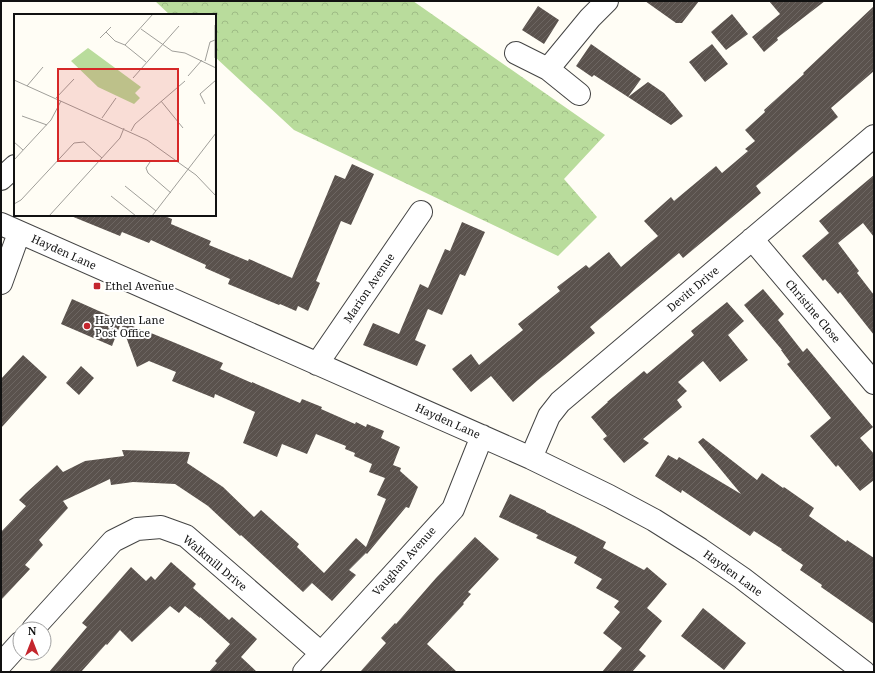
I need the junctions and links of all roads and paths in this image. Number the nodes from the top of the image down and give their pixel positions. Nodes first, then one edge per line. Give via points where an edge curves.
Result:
1 (607, 1) edge
2 (516, 53) dead end
3 (548, 69) junction
4 (579, 94) dead end
5 (874, 136) edge
6 (14, 167) edge
7 (1, 179) edge
8 (421, 212) dead end
9 (10, 228) edge
10 (752, 239) junction
11 (1, 283) edge
12 (318, 364) junction
13 (874, 383) edge
14 (482, 436) junction
15 (531, 458) junction
16 (40, 621) edge
17 (12, 652) edge
18 (321, 653) junction
19 (1, 664) edge
20 (304, 672) edge
21 (864, 672) edge

1 - 3 street
2 - 3 street
3 - 4 street
5 - 10 street, Devitt Drive
6 - 7 street
8 - 12 street, Marion Avenue
9 - 11 street
9 - 12 street, Hayden Lane
10 - 13 street, Christine Close
10 - 15 street, Devitt Drive via 560,402 549,416
12 - 14 street, Hayden Lane
14 - 15 street, Hayden Lane
14 - 18 street, Vaughan Avenue via 453,509
15 - 21 street, Hayden Lane via 654,520 700,549
16 - 18 street, Walkmill Drive via 113,541 137,529 161,528 186,536
17 - 19 street
18 - 20 street, Vaughan Avenue

